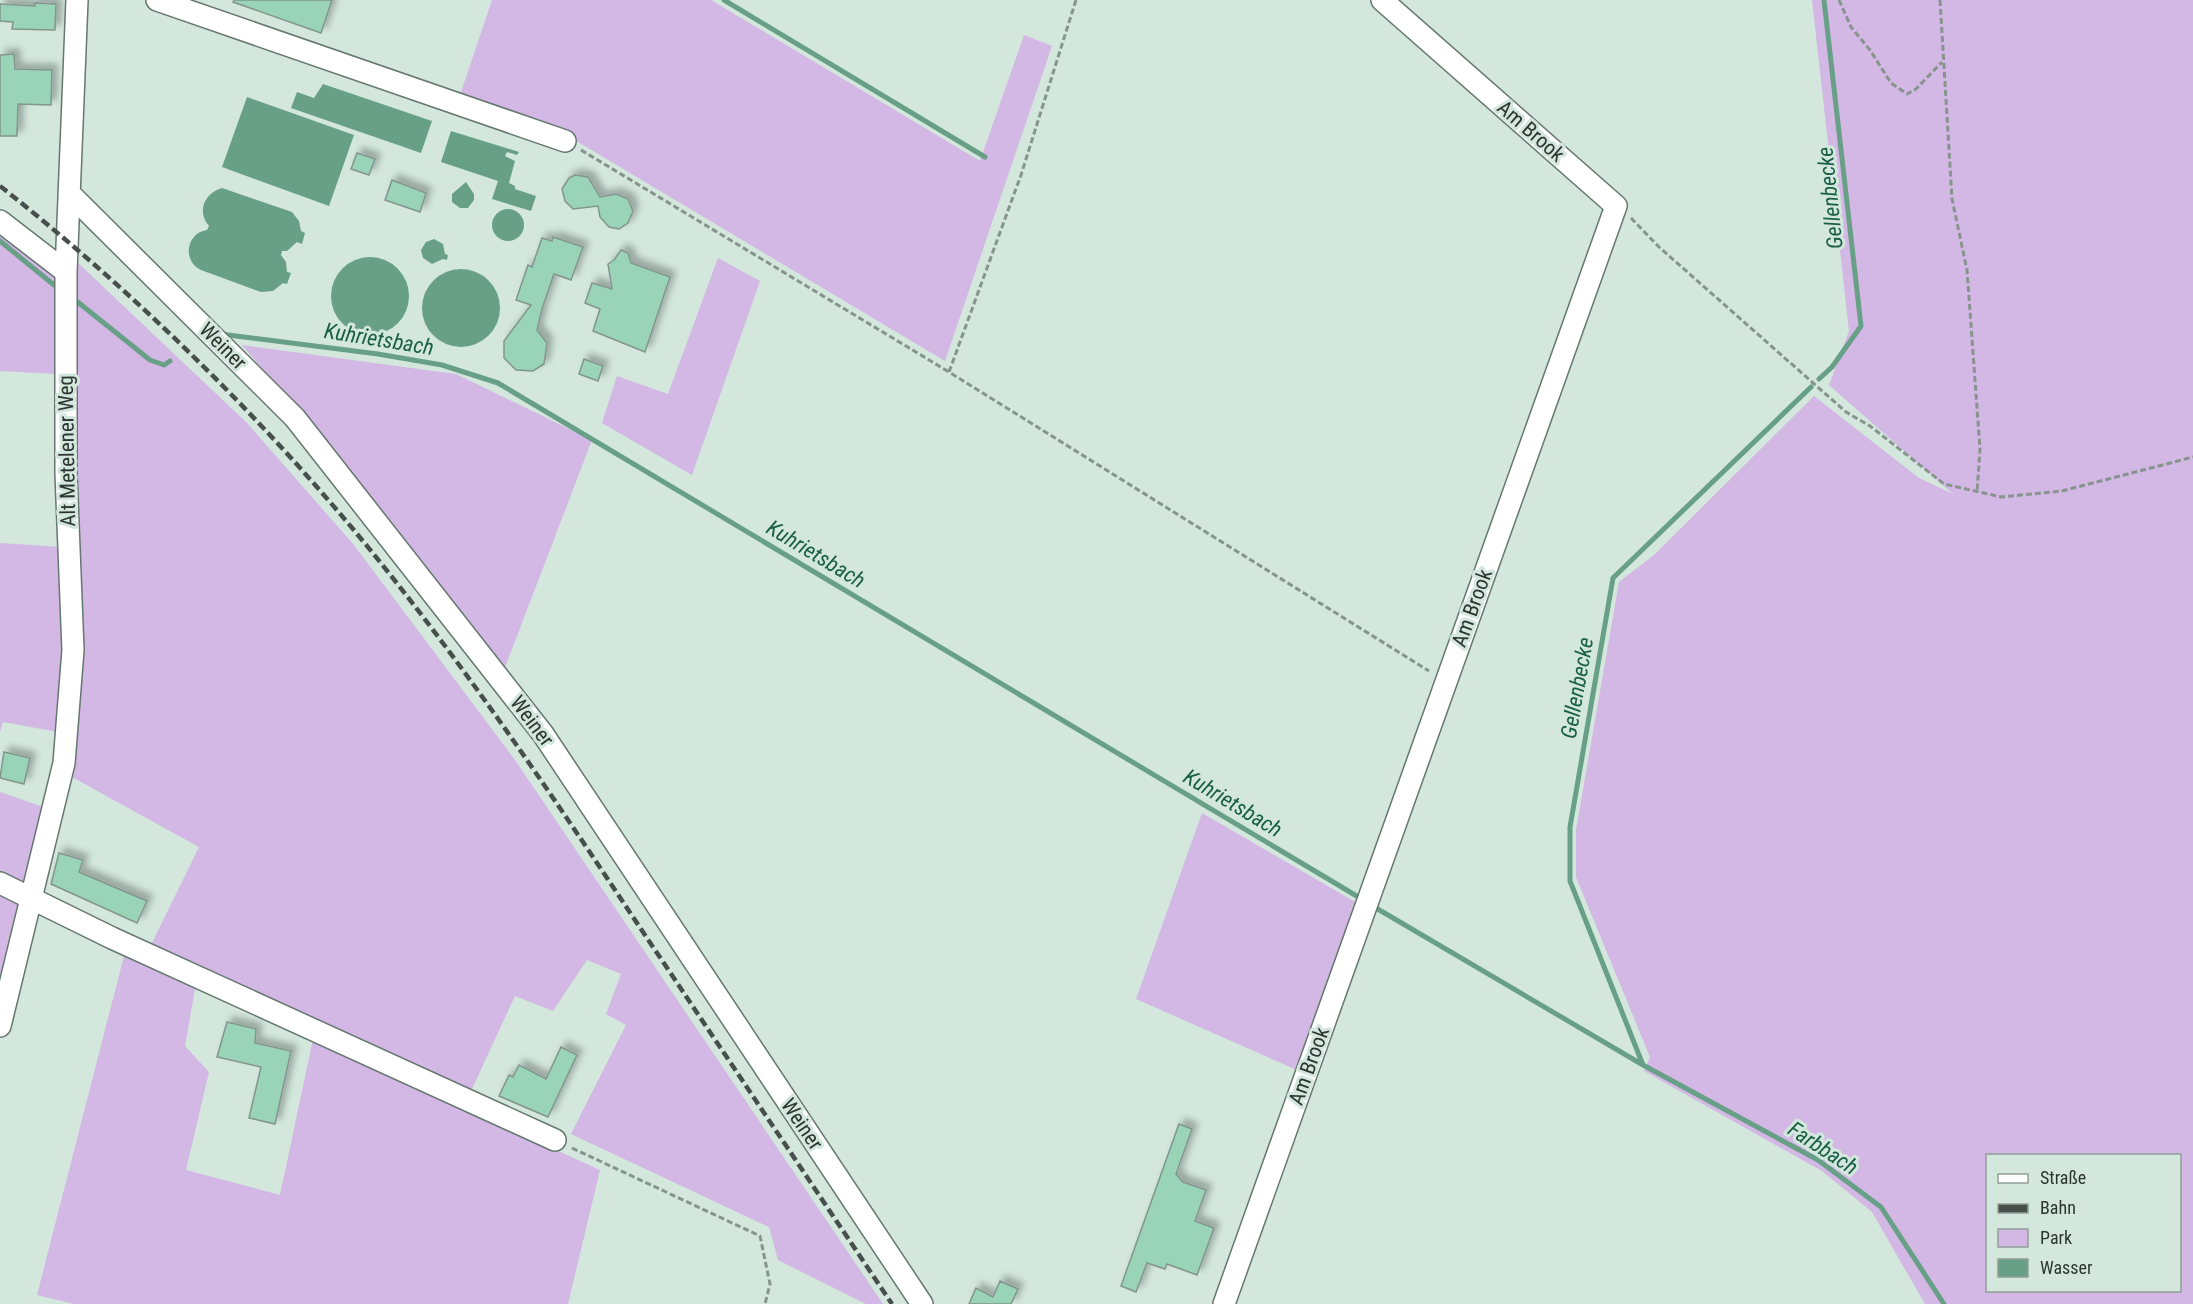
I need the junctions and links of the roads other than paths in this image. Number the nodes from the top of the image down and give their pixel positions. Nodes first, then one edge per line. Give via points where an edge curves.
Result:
1 (77, 0) edge
2 (157, 0) edge
3 (1382, 0) edge
4 (565, 141) road end
5 (70, 194) junction
6 (0, 221) edge
7 (66, 272) junction
8 (0, 883) edge
9 (32, 899) junction
10 (0, 1026) edge
11 (555, 1140) road end
12 (922, 1304) edge
13 (1224, 1304) edge

1 - 5 street, Alt Metelener Weg
2 - 4 street
3 - 13 street, Am Brook via 1616,206
5 - 7 street, Alt Metelener Weg
5 - 12 street, Weiner via 296,418 543,734
6 - 7 street
7 - 9 street, Alt Metelener Weg via 66,473 74,650 64,763
8 - 9 street
9 - 10 street, Alt Metelener Weg
9 - 11 street

